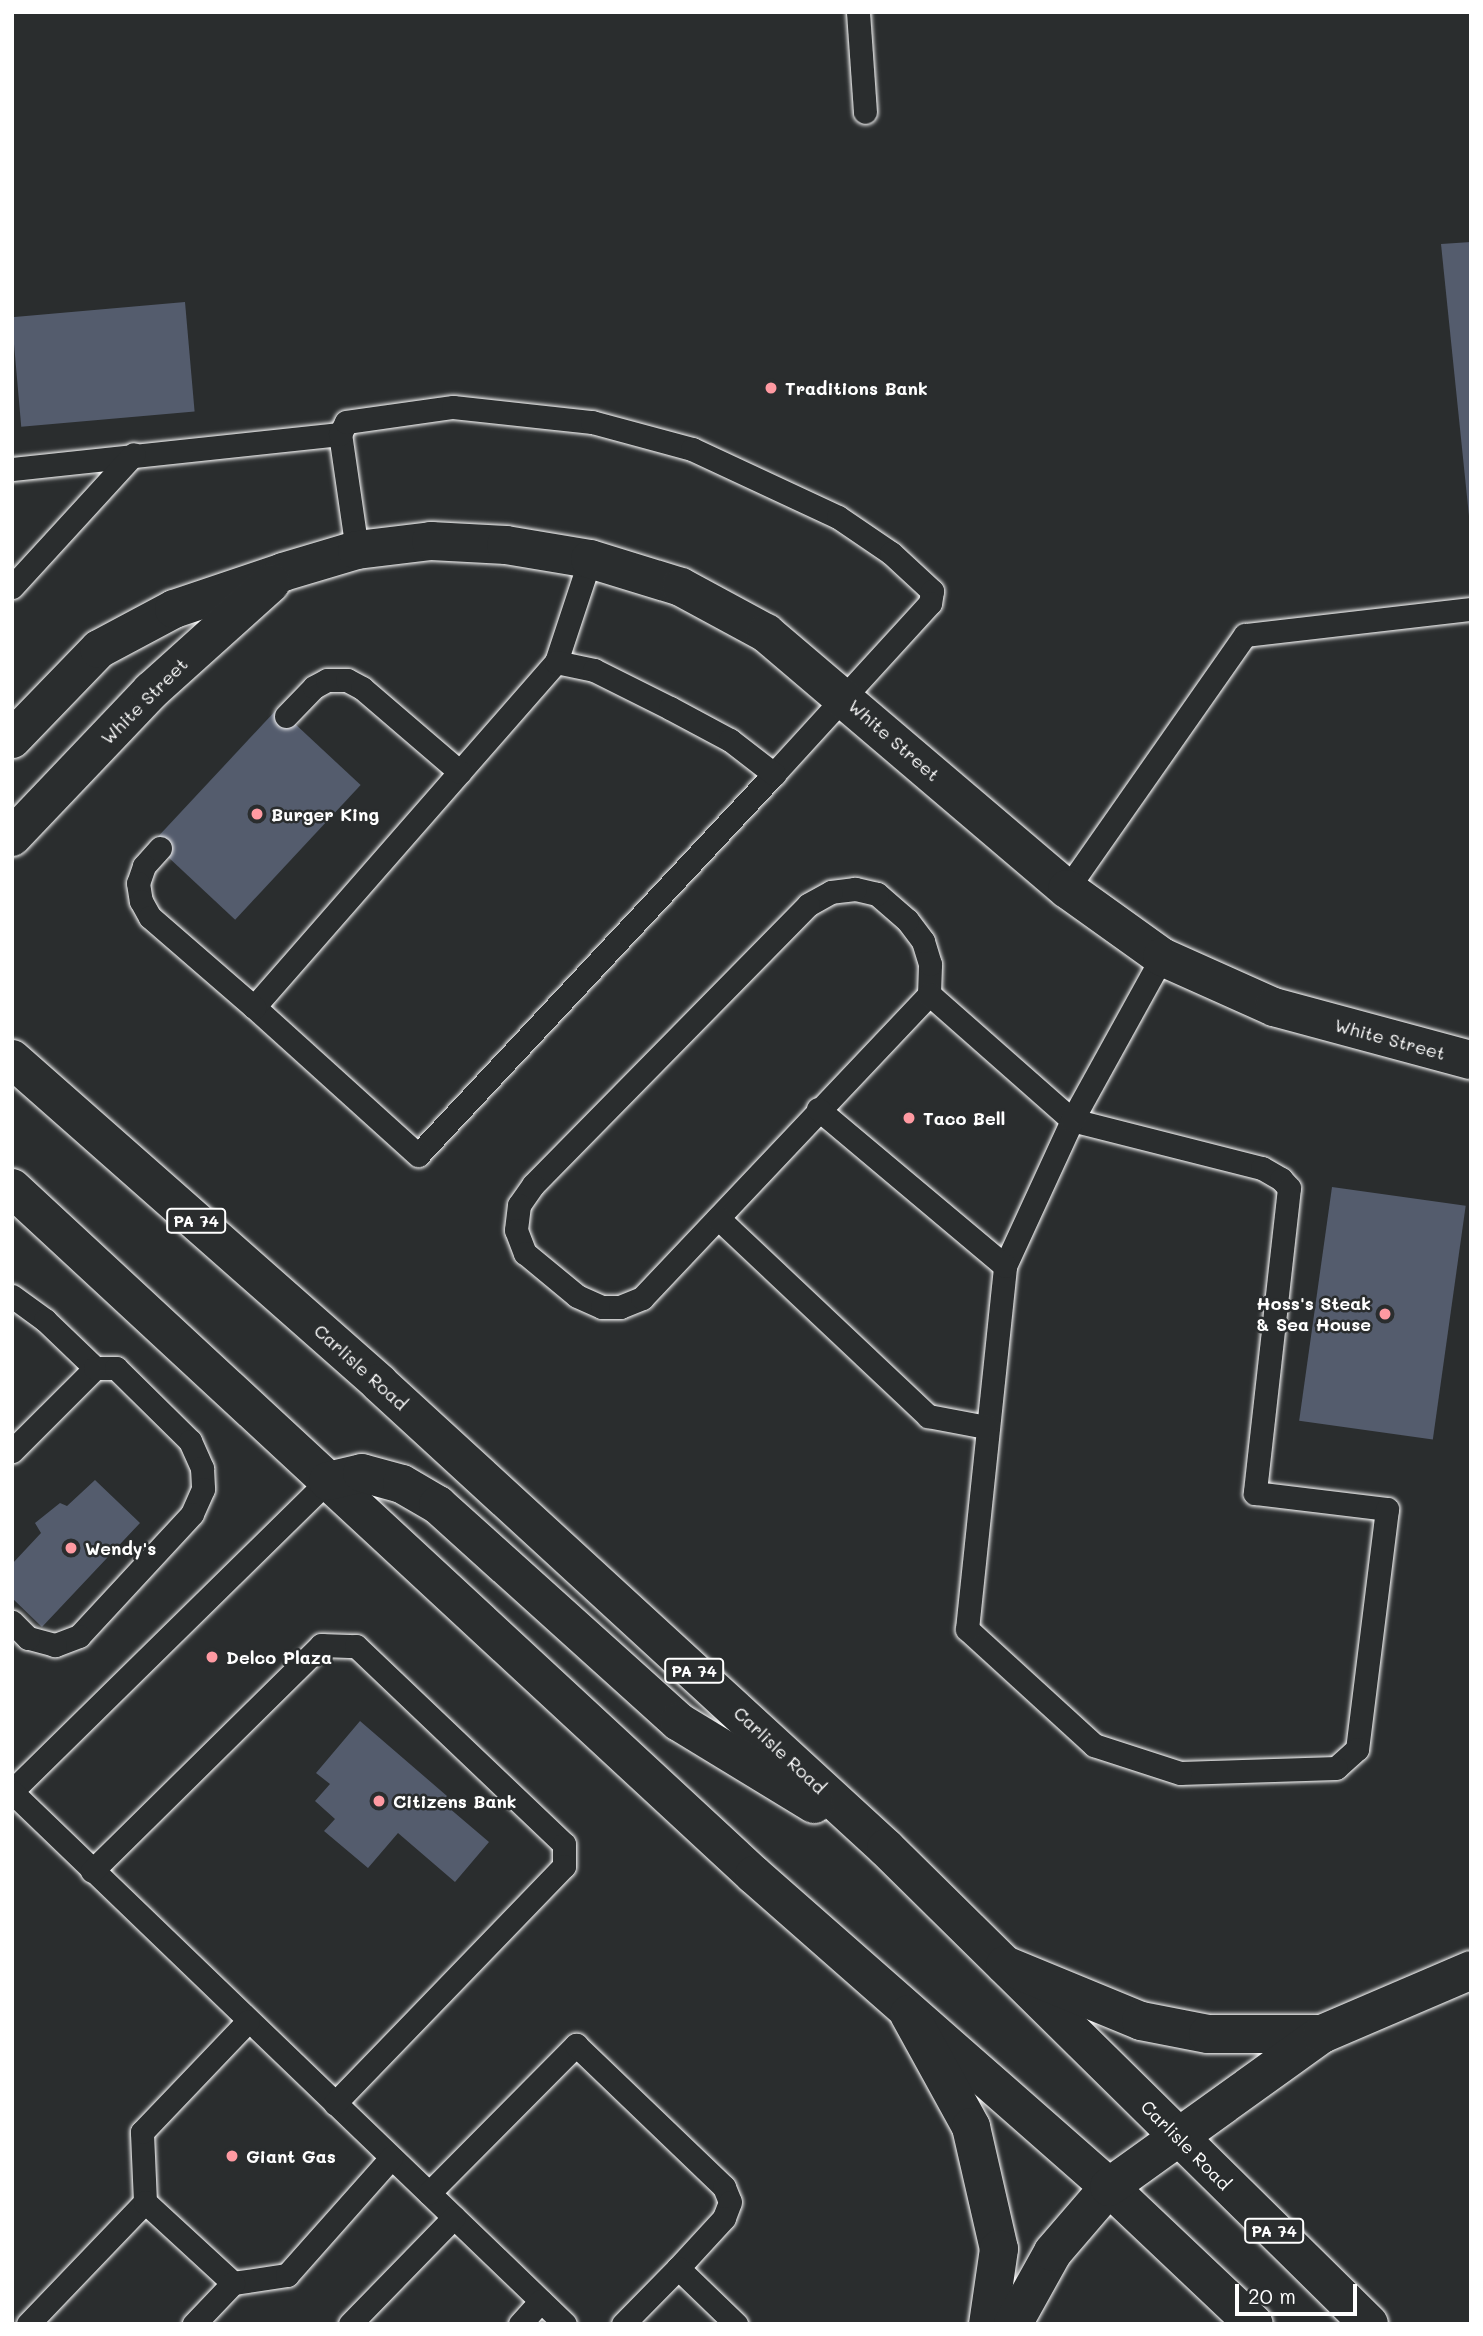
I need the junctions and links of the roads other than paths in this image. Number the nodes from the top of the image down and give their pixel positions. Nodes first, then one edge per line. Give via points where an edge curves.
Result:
1 (858, 12) edge
2 (865, 112) dead end
3 (340, 434) junction
4 (134, 454) junction
5 (12, 469) edge
6 (357, 550) junction
7 (590, 559) junction
8 (283, 572) junction
9 (12, 587) edge
10 (1471, 609) edge
11 (556, 662) junction
12 (844, 697) junction
13 (286, 716) dead end
14 (12, 739) edge
15 (460, 772) junction
16 (774, 774) junction
17 (12, 837) edge
18 (160, 848) dead end
19 (1067, 888) junction
20 (1162, 957) junction
21 (929, 993) junction
22 (254, 1007) junction
23 (12, 1059) edge
24 (1471, 1060) edge
25 (818, 1109) junction
26 (1072, 1120) junction
27 (12, 1188) edge
28 (718, 1217) junction
29 (1005, 1266) junction
30 (12, 1296) edge
31 (95, 1368) junction
32 (986, 1427) junction
33 (12, 1451) edge
34 (328, 1481) junction
35 (12, 1622) edge
36 (12, 1791) edge
37 (886, 1847) junction
38 (92, 1871) junction
39 (1005, 1965) junction
40 (1471, 1970) edge
41 (909, 2014) junction
42 (248, 2021) junction
43 (1322, 2034) junction
44 (335, 2103) junction
45 (1179, 2139) junction
46 (391, 2158) junction
47 (1109, 2187) junction
48 (429, 2193) junction
49 (145, 2202) junction
50 (454, 2217) junction
51 (678, 2268) junction
52 (233, 2283) junction
53 (541, 2301) junction
54 (28, 2324) edge
55 (194, 2324) edge
56 (350, 2324) edge
57 (520, 2324) edge
58 (565, 2324) edge
59 (624, 2324) edge
60 (736, 2324) edge
61 (988, 2324) edge
62 (1013, 2324) edge
63 (1254, 2324) edge
64 (1369, 2324) edge

1 - 2 lane
3 - 4 lane
3 - 6 lane
3 - 12 lane via 346,422 453,407 592,422 692,449 805,500 891,553 932,591 930,603
4 - 5 lane
4 - 9 lane
6 - 7 main road, White Street via 431,541 506,545
6 - 8 main road, White Street
7 - 11 lane
7 - 12 main road, White Street via 681,587 742,620
8 - 14 main road, White Street via 174,609 99,649
8 - 17 main road, White Street via 151,691
10 - 19 lane via 1245,635
11 - 15 lane
11 - 16 lane via 594,670 670,708 730,740
12 - 16 lane
12 - 19 main road, White Street
13 - 15 lane via 314,687 327,680 347,680
15 - 22 lane
16 - 22 lane via 418,1155
18 - 22 lane via 144,866 138,883 146,909
19 - 20 main road, White Street
20 - 24 main road, White Street via 1274,1007
20 - 26 lane
21 - 25 lane
21 - 26 lane
21 - 28 lane via 930,964 923,940 877,894 855,889 831,892 808,905 533,1185 519,1205 516,1230 525,1253 577,1296 601,1307 620,1307 642,1298
23 - 37 main road, Carlisle Road / PA 74 via 379,1382
25 - 28 lane
25 - 29 lane
26 - 29 lane
26 - 32 lane via 1262,1168 1289,1188 1255,1493 1387,1509 1357,1749 1336,1768 1180,1773 1094,1745 967,1629
27 - 34 main road
28 - 32 lane via 928,1416
29 - 32 lane
30 - 31 lane
31 - 33 lane
31 - 35 lane via 116,1368 190,1441 202,1468 203,1489 192,1514 79,1636 55,1645 28,1638
34 - 36 lane
34 - 37 main road via 362,1474 401,1484 438,1505 678,1722
34 - 41 main road
36 - 38 lane
37 - 39 main road, Carlisle Road / PA 74
38 - 42 lane
38 - 44 lane via 321,1645 356,1646 564,1844 564,1866
39 - 43 main road via 1142,2021 1208,2034
39 - 45 main road, Carlisle Road / PA 74
40 - 43 main road
41 - 47 main road
41 - 61 main road via 971,2127 999,2249
42 - 44 lane
42 - 49 lane via 142,2132
43 - 45 main road
44 - 46 lane
45 - 47 main road
45 - 64 main road, Carlisle Road / PA 74
46 - 48 lane
46 - 52 lane via 287,2275
47 - 62 main road via 1053,2252
47 - 63 main road
48 - 50 lane
48 - 51 lane via 576,2045 724,2187 730,2202 724,2218
49 - 52 lane
49 - 54 lane
50 - 53 lane
50 - 56 lane
51 - 59 lane
51 - 60 lane
52 - 55 lane
53 - 57 lane
53 - 58 lane

